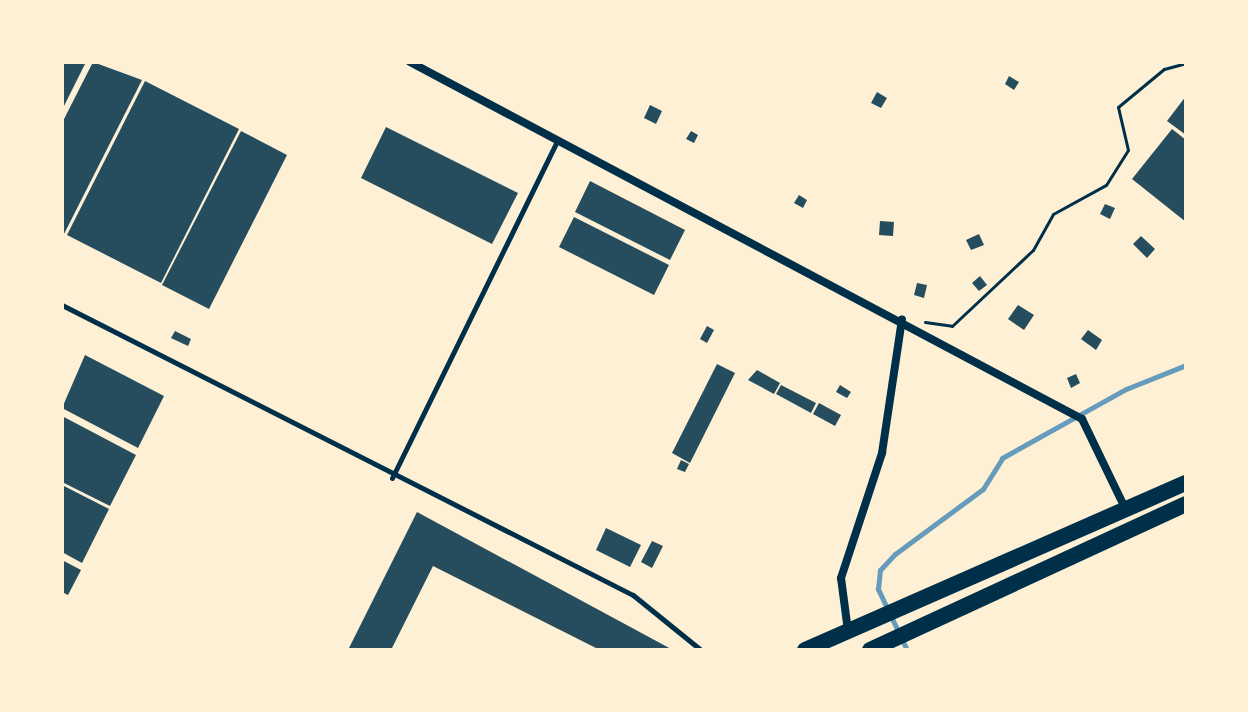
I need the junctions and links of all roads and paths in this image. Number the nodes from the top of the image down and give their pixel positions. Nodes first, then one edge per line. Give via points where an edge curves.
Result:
1 (410, 62) edge
2 (1186, 63) edge
3 (558, 138) junction
4 (62, 305) edge
5 (902, 319) junction
6 (392, 478) junction
7 (1186, 483) edge
8 (1186, 504) edge
9 (1125, 508) junction
10 (848, 632) junction
11 (872, 649) edge
12 (701, 650) edge
13 (805, 650) edge

1 - 3 street
2 - 5 path via 1164,69 1118,107 1128,150 1106,185 1053,214 1033,250 952,326
3 - 5 street
3 - 6 lane
4 - 6 lane
5 - 9 street via 1082,419
5 - 10 street via 882,453 841,578
6 - 12 lane via 633,595
7 - 9 highway
8 - 11 highway
9 - 10 highway
10 - 13 highway

